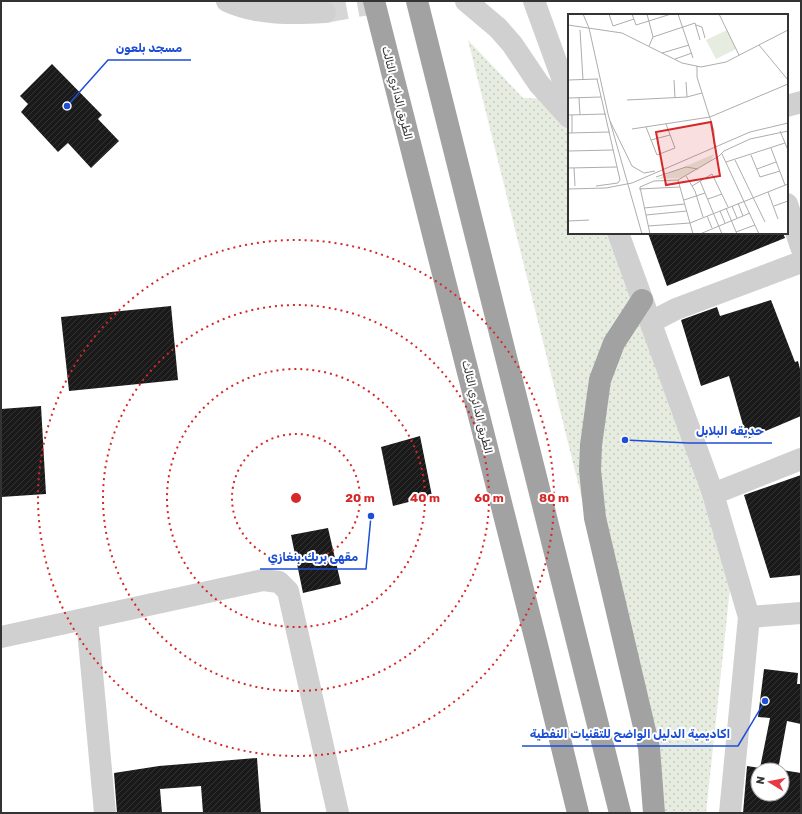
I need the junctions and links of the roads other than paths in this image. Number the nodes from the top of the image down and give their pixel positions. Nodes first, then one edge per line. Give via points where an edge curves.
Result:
1 (227, 1) edge
2 (374, 1) edge
3 (417, 1) edge
4 (466, 1) edge
5 (534, 1) edge
6 (326, 12) tunnel mouth
7 (568, 94) edge
8 (801, 102) edge
9 (788, 106) edge
10 (568, 116) edge
11 (788, 207) edge
12 (618, 234) edge
13 (801, 247) edge
14 (801, 262) edge
15 (642, 300) junction
16 (651, 322) junction
17 (801, 459) edge
18 (713, 494) junction
19 (801, 613) edge
20 (749, 617) junction
21 (87, 619) junction
22 (1, 637) edge
23 (105, 813) edge
24 (338, 813) edge
25 (578, 813) edge
26 (620, 813) edge
27 (654, 813) edge
28 (730, 813) edge

1 - 6 street via 256,10
2 - 25 highway, الطريق الدائري الثالث
3 - 26 highway
4 - 10 street via 498,28 539,84
5 - 7 street
8 - 9 street
11 - 13 street
12 - 15 street
14 - 16 street via 676,309
15 - 16 street
15 - 27 highway via 614,343 600,380 590,470 595,518 649,748
16 - 18 street
17 - 18 street
18 - 20 street
19 - 20 street
20 - 28 street
21 - 22 street
21 - 23 street
21 - 24 street via 263,580 279,582 288,591

